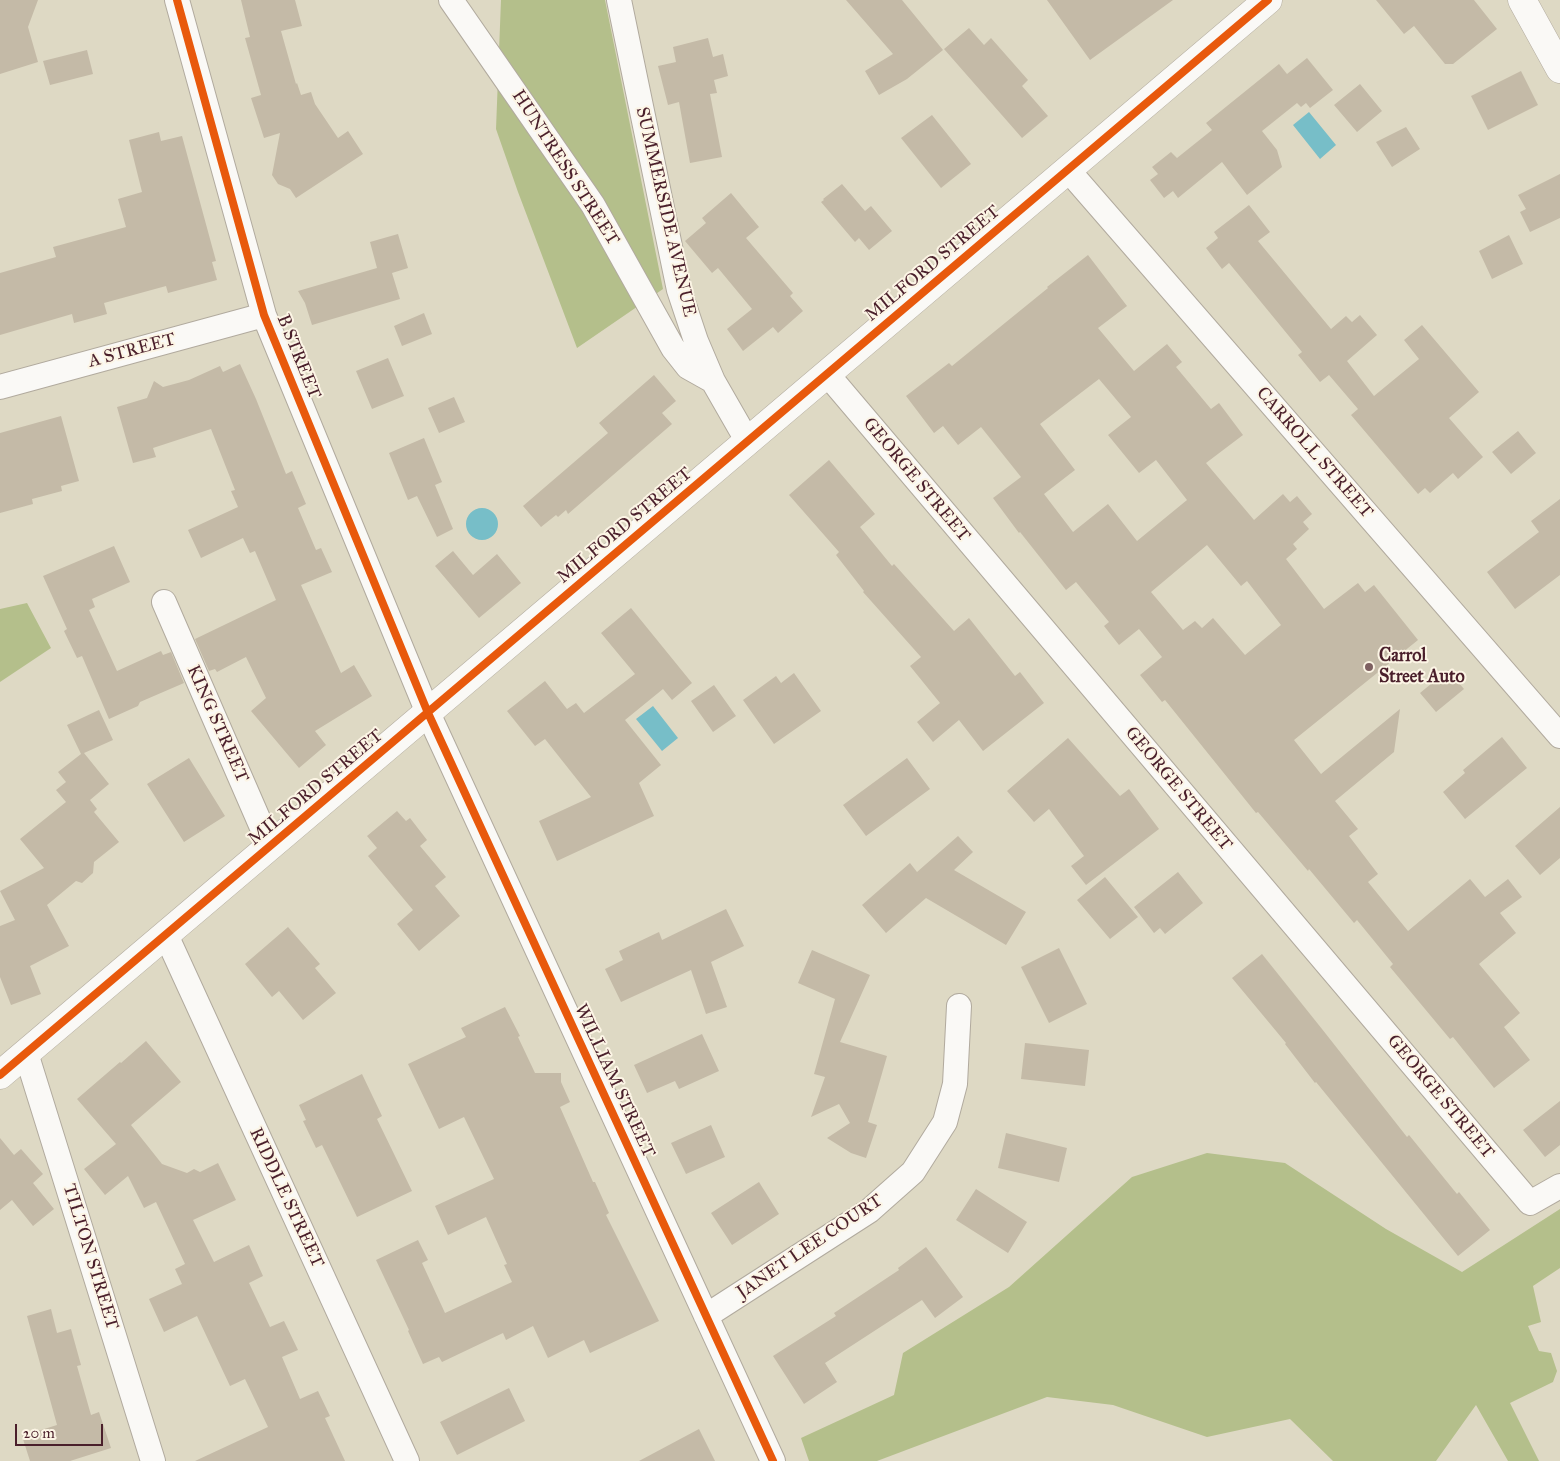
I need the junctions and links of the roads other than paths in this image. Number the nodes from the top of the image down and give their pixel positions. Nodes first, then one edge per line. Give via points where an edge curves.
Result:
1 (177, 0) edge
2 (451, 0) edge
3 (619, 0) edge
4 (1268, 0) edge
5 (1522, 0) edge
6 (1560, 69) edge
7 (1068, 170) junction
8 (264, 315) junction
9 (827, 374) junction
10 (713, 381) junction
11 (0, 387) edge
12 (748, 442) junction
13 (164, 602) dead end
14 (428, 713) junction
15 (1560, 736) edge
16 (270, 846) junction
17 (166, 935) junction
18 (959, 1006) dead end
19 (26, 1053) junction
20 (0, 1075) edge
21 (1560, 1186) edge
22 (706, 1316) junction
23 (153, 1461) edge
24 (407, 1461) edge
25 (773, 1461) edge

1 - 8 street, B STREET
2 - 10 street, HUNTRESS STREET via 593,205 673,348 688,367
3 - 10 street, SUMMERSIDE AVENUE via 679,290
4 - 7 street, MILFORD STREET
5 - 6 street
7 - 9 street, MILFORD STREET
7 - 15 street, CARROLL STREET
8 - 11 street, A STREET
8 - 14 street, B STREET
9 - 12 street, MILFORD STREET
9 - 21 street, GEORGE STREET via 1530,1203
10 - 12 street, SUMMERSIDE AVENUE
12 - 14 street, MILFORD STREET
13 - 16 street, KING STREET
14 - 16 street, MILFORD STREET
14 - 22 street, WILLIAM STREET
16 - 17 street, MILFORD STREET
17 - 19 street, MILFORD STREET
17 - 24 street, RIDDLE STREET
18 - 22 street, JANET LEE COURT via 955,1084 945,1122 912,1172 869,1211
19 - 20 street, MILFORD STREET
19 - 23 street, TILTON STREET
22 - 25 street, WILLIAM STREET

